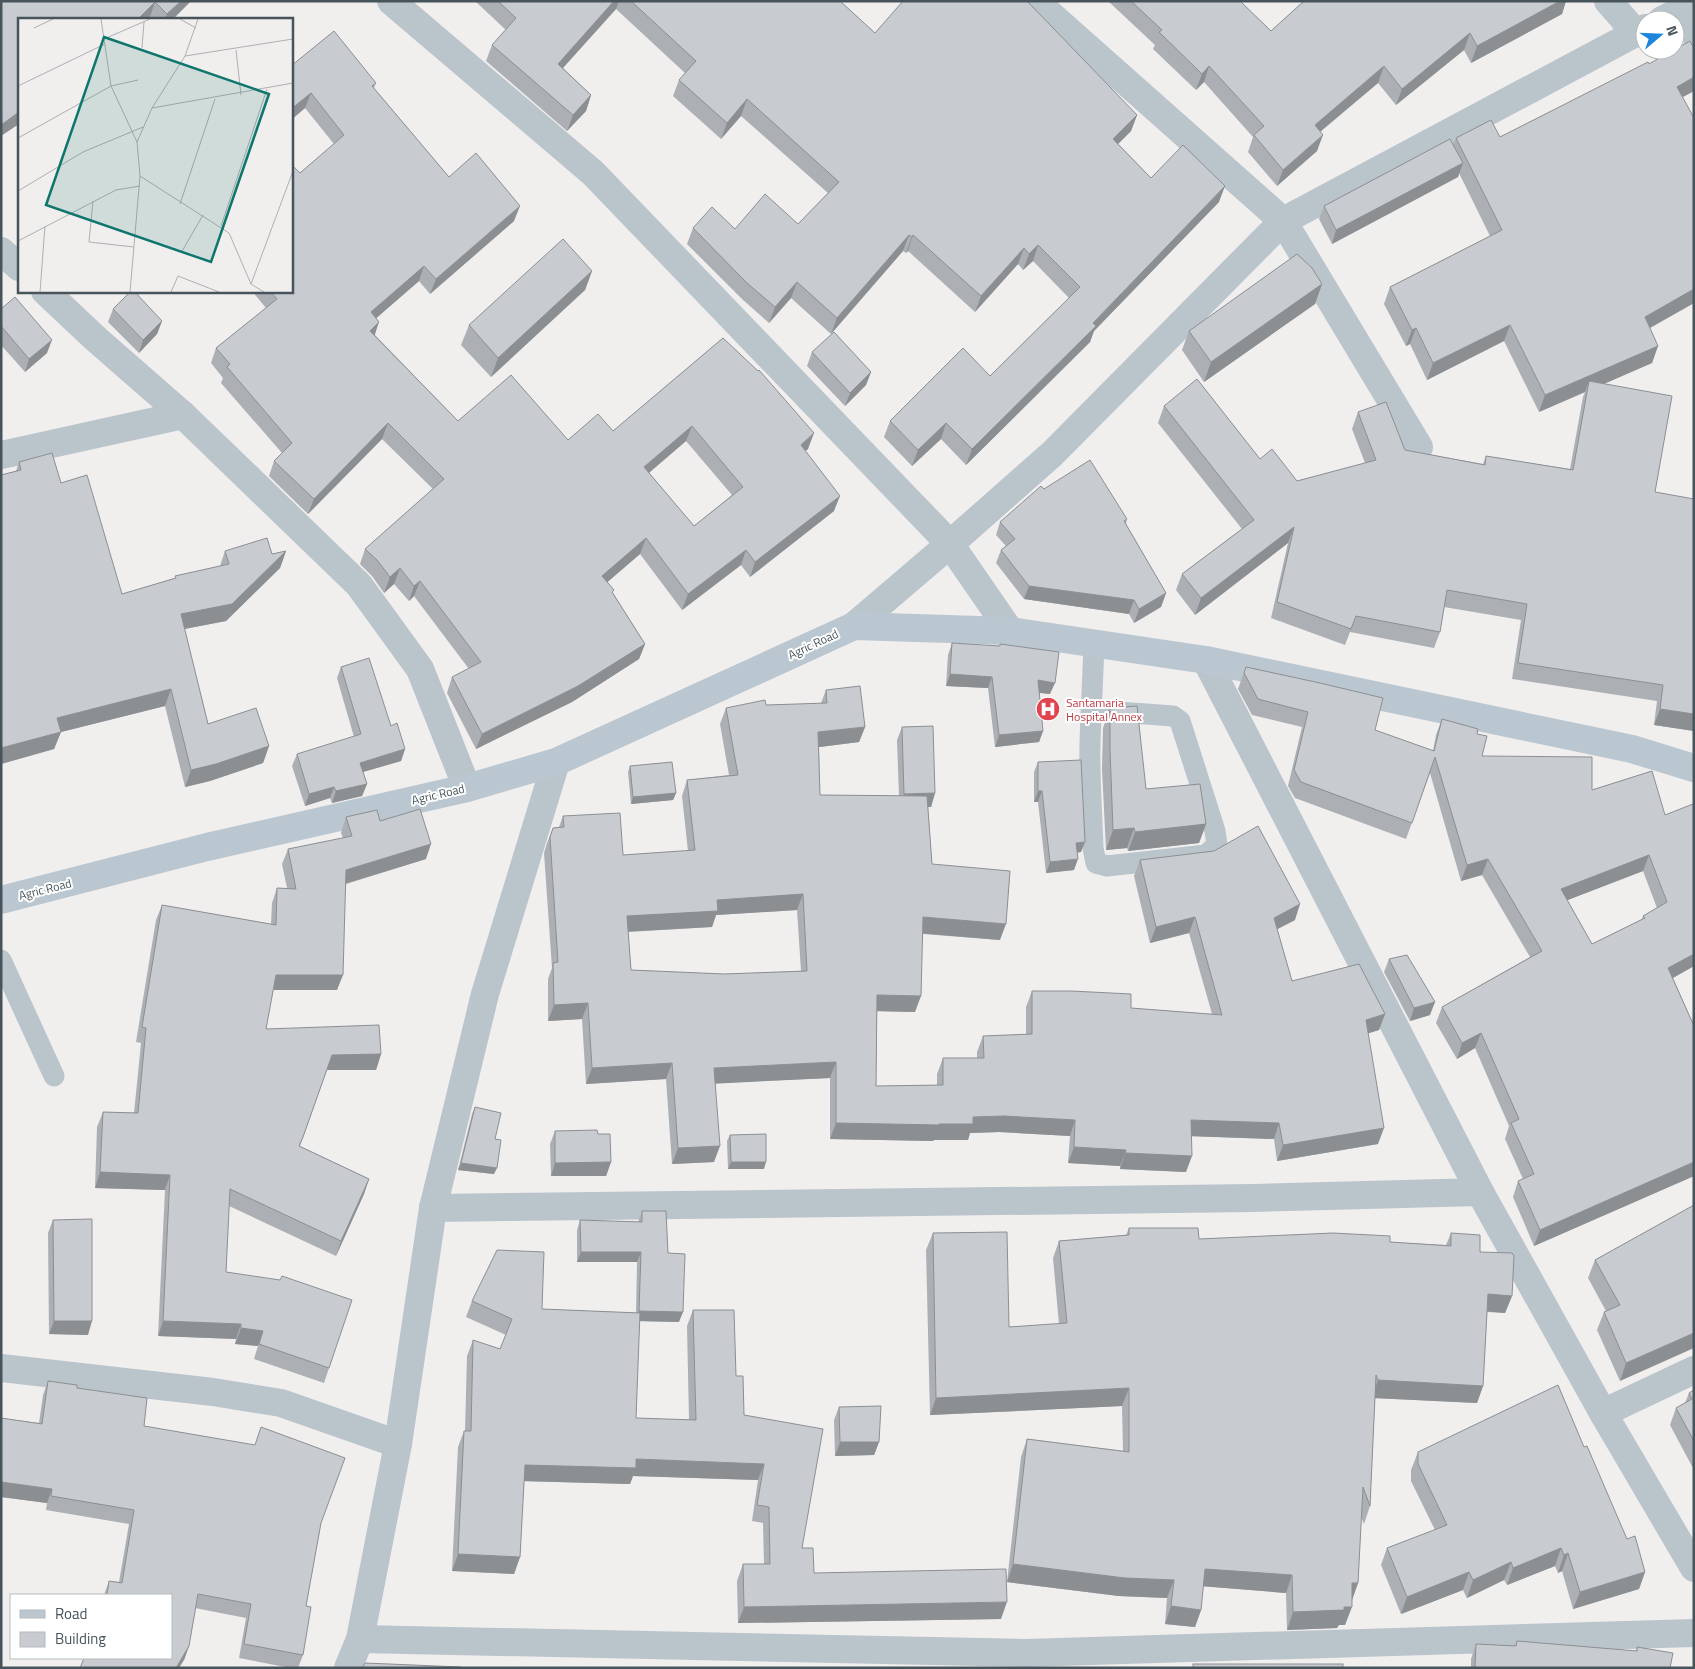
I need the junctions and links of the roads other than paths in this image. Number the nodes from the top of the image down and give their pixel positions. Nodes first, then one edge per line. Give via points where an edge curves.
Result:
1 (391, 1) edge
2 (1035, 1) edge
3 (1608, 1) edge
4 (1635, 25) edge
5 (1635, 33) edge
6 (1283, 221) junction
7 (1, 251) edge
8 (18, 266) edge
9 (45, 292) edge
10 (183, 415) junction
11 (1419, 447) dead end
12 (1, 455) edge
13 (950, 544) junction
14 (854, 626) junction
15 (1010, 631) junction
16 (1094, 642) junction
17 (1206, 660) junction
18 (1091, 710) junction
19 (556, 762) junction
20 (1694, 768) edge
21 (467, 788) junction
22 (1, 900) edge
23 (1, 960) edge
24 (54, 1076) dead end
25 (1480, 1192) junction
26 (433, 1208) junction
27 (1, 1368) edge
28 (1694, 1370) edge
29 (1603, 1413) junction
30 (398, 1444) junction
31 (1694, 1568) edge
32 (1694, 1633) edge
33 (360, 1639) junction
34 (348, 1668) edge

1 - 13 street via 593,173
2 - 6 street
3 - 4 street
5 - 6 street
6 - 11 street
6 - 13 street via 1052,454
7 - 8 street
9 - 10 street
10 - 12 street
10 - 21 street via 360,586 420,669
13 - 14 street
13 - 15 street
14 - 15 street
14 - 19 street, Agric Road
15 - 16 street
16 - 17 street
16 - 18 lane
17 - 20 street via 1632,749
17 - 25 street
18 - 18 lane via 1173,716 1180,721 1215,831 1217,845 1206,855 1107,866 1096,863 1093,848
19 - 21 street, Agric Road
19 - 26 street via 486,994
21 - 22 street, Agric Road via 207,847
23 - 24 lane
25 - 26 street via 1254,1198
25 - 29 street
26 - 30 street
27 - 30 street via 282,1403
28 - 29 street
29 - 31 street
30 - 33 street
32 - 33 street via 1025,1653
33 - 34 street

